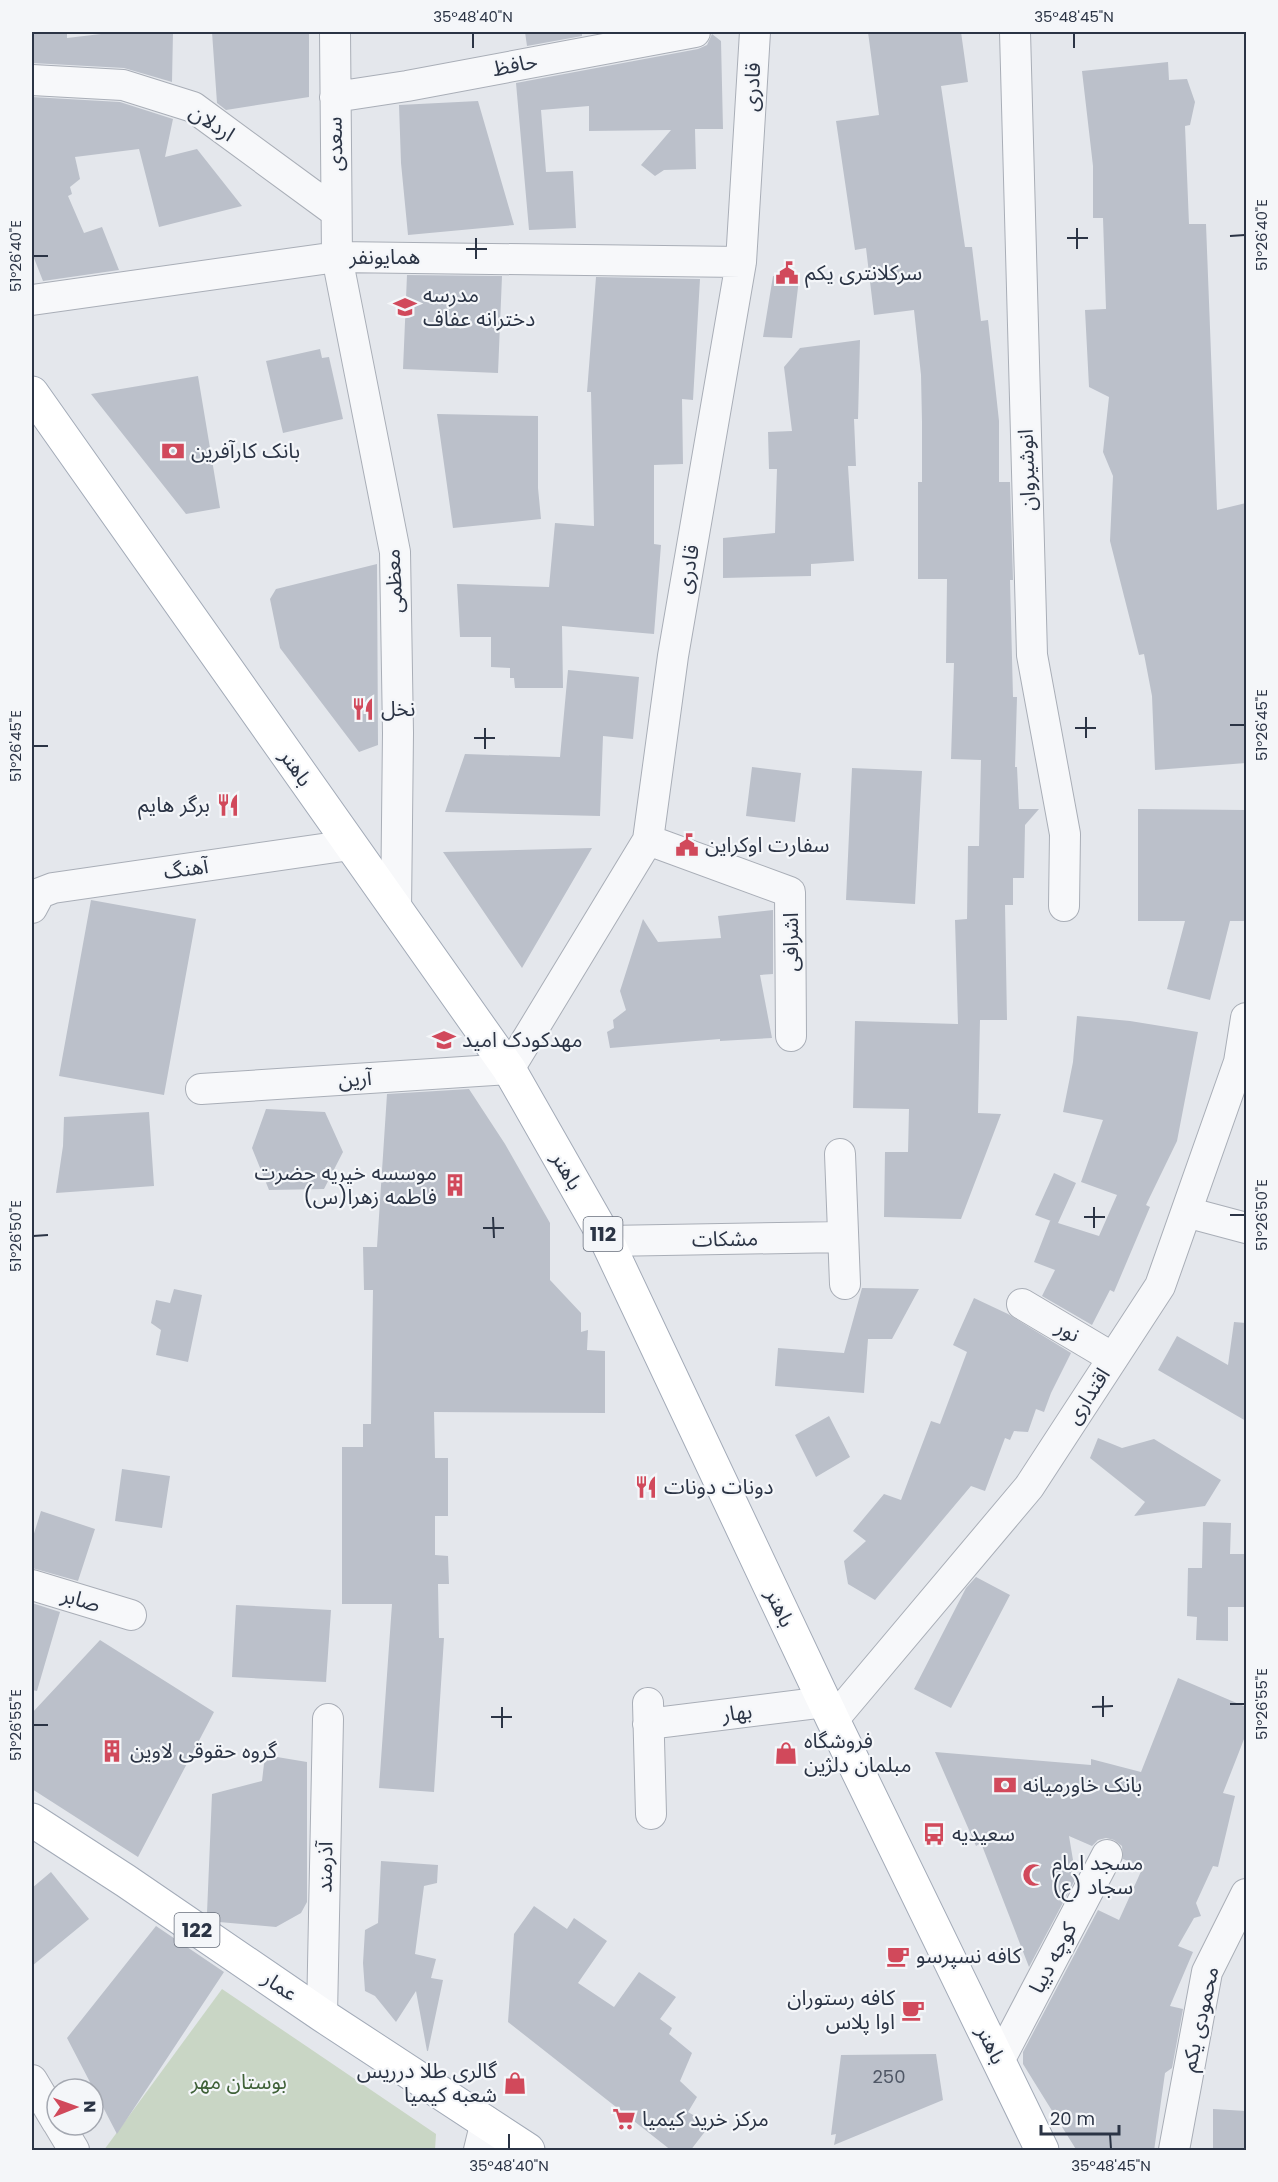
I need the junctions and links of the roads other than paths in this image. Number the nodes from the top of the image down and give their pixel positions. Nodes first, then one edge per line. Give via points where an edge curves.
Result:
1 (335, 32) edge
2 (695, 32) edge
3 (755, 32) edge
4 (1015, 32) edge
5 (32, 80) edge
6 (335, 97) junction
7 (336, 212) junction
8 (337, 257) junction
9 (741, 262) junction
10 (32, 300) edge
11 (32, 393) edge
12 (648, 840) junction
13 (350, 845) junction
14 (1064, 906) dead end
15 (32, 908) edge
16 (396, 911) junction
17 (1246, 1018) edge
18 (791, 1036) dead end
19 (509, 1069) junction
20 (201, 1089) dead end
21 (840, 1154) dead end
22 (1186, 1212) junction
23 (1246, 1228) edge
24 (843, 1237) junction
25 (607, 1241) junction
26 (845, 1284) dead end
27 (1022, 1304) dead end
28 (1113, 1358) junction
29 (32, 1585) edge
30 (131, 1615) dead end
31 (829, 1711) junction
32 (328, 1719) dead end
33 (651, 1814) dead end
34 (32, 1820) edge
35 (1107, 1855) dead end
36 (1246, 1894) edge
37 (322, 2015) junction
38 (999, 2061) junction
39 (32, 2080) edge
40 (45, 2102) edge
41 (482, 2136) edge
42 (66, 2137) edge
43 (74, 2151) edge
44 (528, 2151) edge
45 (1042, 2151) edge
46 (1174, 2151) edge

1 - 6 street, سعدی
2 - 6 street, حافظ
3 - 9 street, قادری
4 - 14 street, انوشیروان via 1032,655 1065,834
5 - 7 street, اردلان via 123,85 193,107
6 - 7 street, سعدی
7 - 8 street, سعدی
8 - 9 street, همایونفر
8 - 10 street, همایونفر
8 - 16 street, معظمی via 394,552
9 - 12 street, قادری via 673,656
11 - 13 main road, باهنر / 112
12 - 18 street, اشرافی via 790,892
12 - 19 street, قادری
13 - 15 street, آهنگ via 53,888 40,893
13 - 16 main road, باهنر / 112
16 - 19 main road, باهنر / 112
17 - 22 street, اقتداری via 1239,1062
19 - 20 street, آرین
19 - 25 main road, باهنر / 112
21 - 24 street
22 - 23 street
22 - 28 street, اقتداری via 1160,1287
24 - 25 street, مشکات
24 - 26 street
25 - 31 main road, باهنر / 112
27 - 28 street, نور
28 - 31 street, اقتداری via 1029,1486
29 - 30 street, صابر
31 - 33 street, بهار via 648,1714
31 - 38 main road, باهنر / 112
32 - 37 street, آذرمند
34 - 37 main road, عمار / 122
35 - 38 street, کوچه دیبا
36 - 46 street, محمودی یکم via 1207,1972
37 - 41 main road, عمار / 122
38 - 45 main road, باهنر / 112
39 - 40 street
41 - 44 main road, عمار / 122
42 - 43 street

